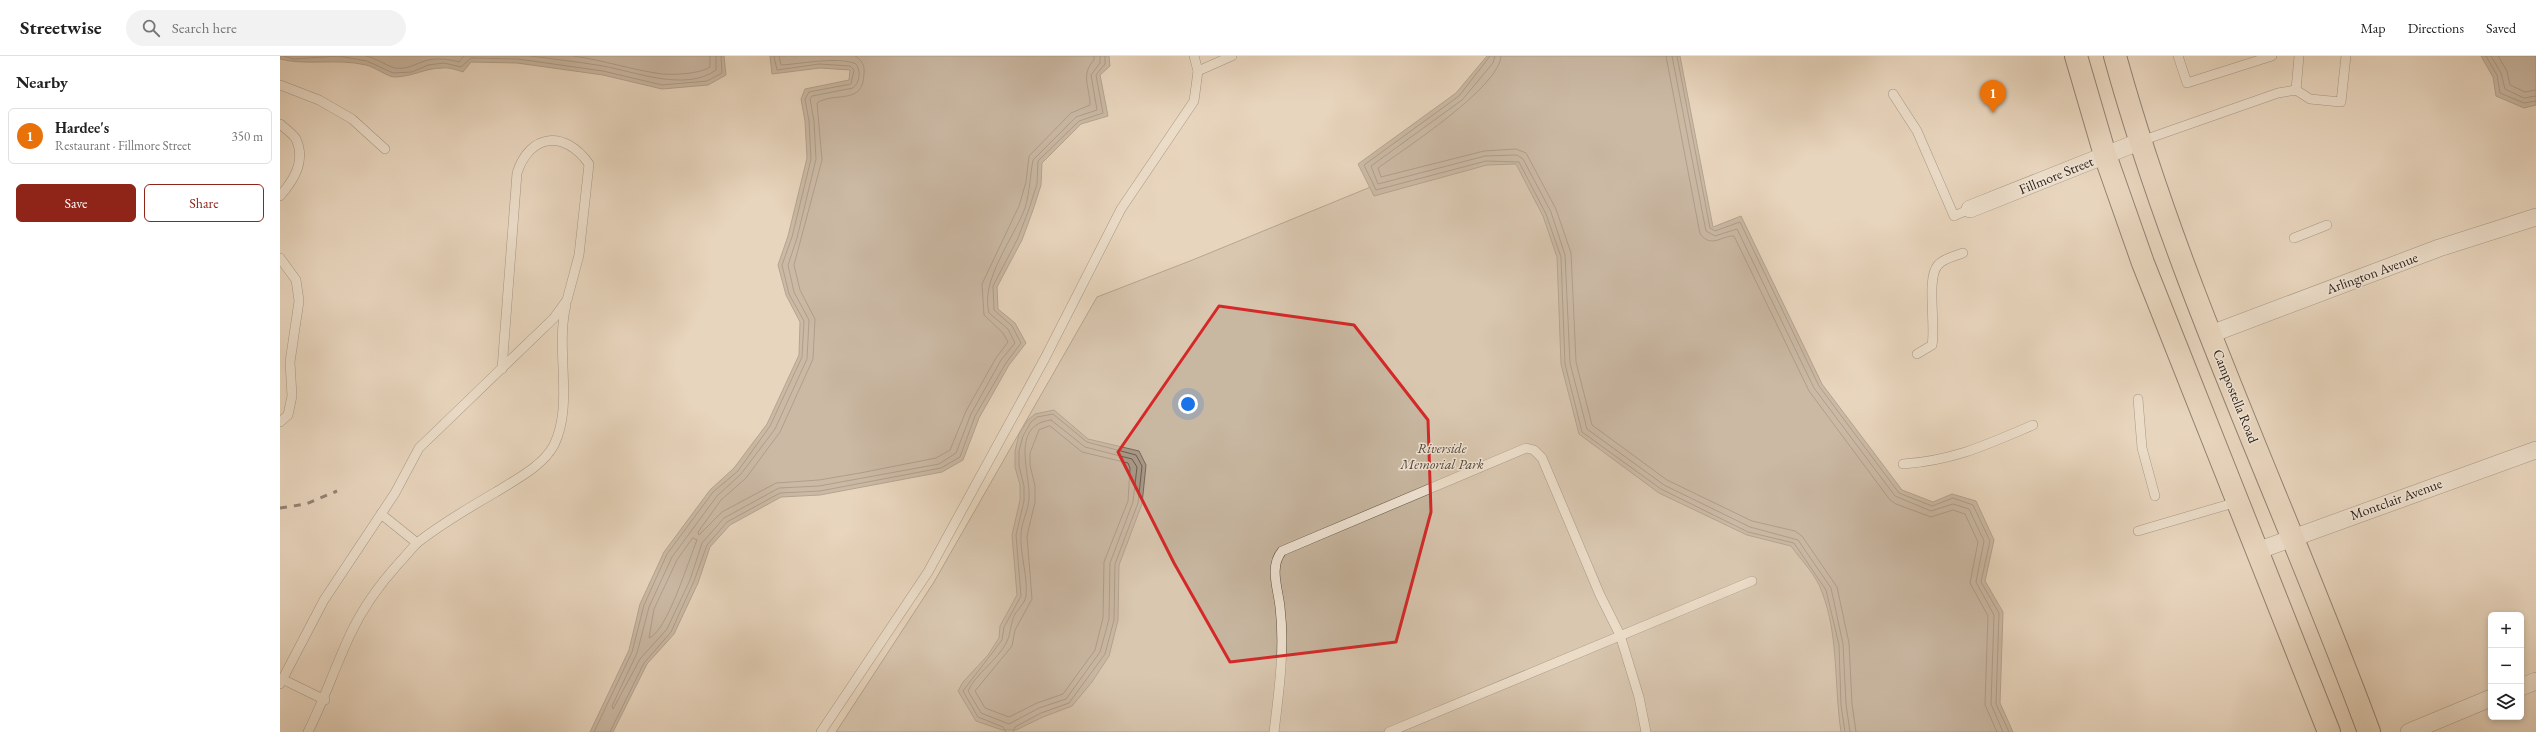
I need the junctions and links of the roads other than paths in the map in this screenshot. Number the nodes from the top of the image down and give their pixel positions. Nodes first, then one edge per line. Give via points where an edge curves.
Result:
1 (1194, 56) edge
2 (1232, 56) edge
3 (2076, 56) edge
4 (2115, 56) edge
5 (2178, 56) edge
6 (2272, 56) edge
7 (2299, 56) edge
8 (2346, 56) edge
9 (1198, 71) junction
10 (280, 85) edge
11 (2296, 90) junction
12 (1893, 94) dead end
13 (280, 124) edge
14 (2141, 141) junction
15 (385, 149) dead end
16 (2105, 155) junction
17 (280, 196) edge
18 (1970, 209) joint
19 (2536, 217) edge
20 (2328, 226) dead end
21 (2294, 238) dead end
22 (1963, 253) dead end
23 (280, 258) edge
24 (568, 300) junction
25 (2211, 334) junction
26 (1917, 354) dead end
27 (502, 369) junction
28 (2138, 399) dead end
29 (280, 422) edge
30 (2033, 425) dead end
31 (2536, 450) edge
32 (1903, 464) dead end
33 (2155, 496) dead end
34 (2237, 502) junction
35 (381, 514) junction
36 (2138, 531) dead end
37 (2292, 537) junction
38 (417, 543) junction
39 (2257, 551) junction
40 (1752, 581) dead end
41 (1620, 635) junction
42 (2536, 681) edge
43 (281, 682) edge
44 (2524, 686) edge
45 (2488, 699) edge
46 (325, 700) junction
47 (308, 732) edge
48 (821, 732) edge
49 (1274, 732) edge
50 (1389, 732) edge
51 (1646, 732) edge
52 (2329, 732) edge
53 (2369, 732) edge
54 (2409, 732) edge

1 - 9 lane
2 - 9 lane
3 - 16 main road
4 - 14 main road, Campostella Road
5 - 6 lane via 2186,83
7 - 11 lane
8 - 11 lane via 2341,102 2310,99
9 - 48 lane via 1194,101 1121,209 1042,364 928,572
10 - 15 lane via 319,100 352,120
11 - 14 lane via 2257,100
12 - 18 lane via 1917,131 1954,216
13 - 17 lane via 296,138 300,158 297,173
14 - 16 street, Fillmore Street
14 - 25 main road, Campostella Road
16 - 18 street, Fillmore Street
16 - 34 main road via 2143,263
19 - 25 street, Arlington Avenue via 2439,248
20 - 21 lane
22 - 26 lane via 1938,265 1933,275 1934,337 1932,345
23 - 29 lane via 296,280 299,302 290,362 292,396 288,415
24 - 27 lane via 554,318
24 - 27 lane via 579,255 589,164 581,152 567,144 554,141 540,143 528,151 517,173
24 - 38 lane via 562,329 561,426 553,446 525,476
25 - 37 main road, Campostella Road
27 - 35 lane via 419,448
28 - 33 lane via 2142,448
30 - 32 lane via 1964,454 1943,460
31 - 37 street, Montclair Avenue
34 - 36 lane
34 - 39 main road
35 - 38 lane
35 - 43 lane via 324,600
37 - 39 street, Montclair Avenue
37 - 53 main road, Campostella Road
38 - 46 lane via 382,582 364,610 350,634
39 - 52 main road
40 - 41 lane
41 - 49 lane via 1600,595 1542,458 1534,450 1526,448 1282,551 1274,566 1282,638
41 - 50 lane
41 - 51 lane via 1637,690
42 - 44 street
43 - 46 lane
45 - 54 street
46 - 47 lane

